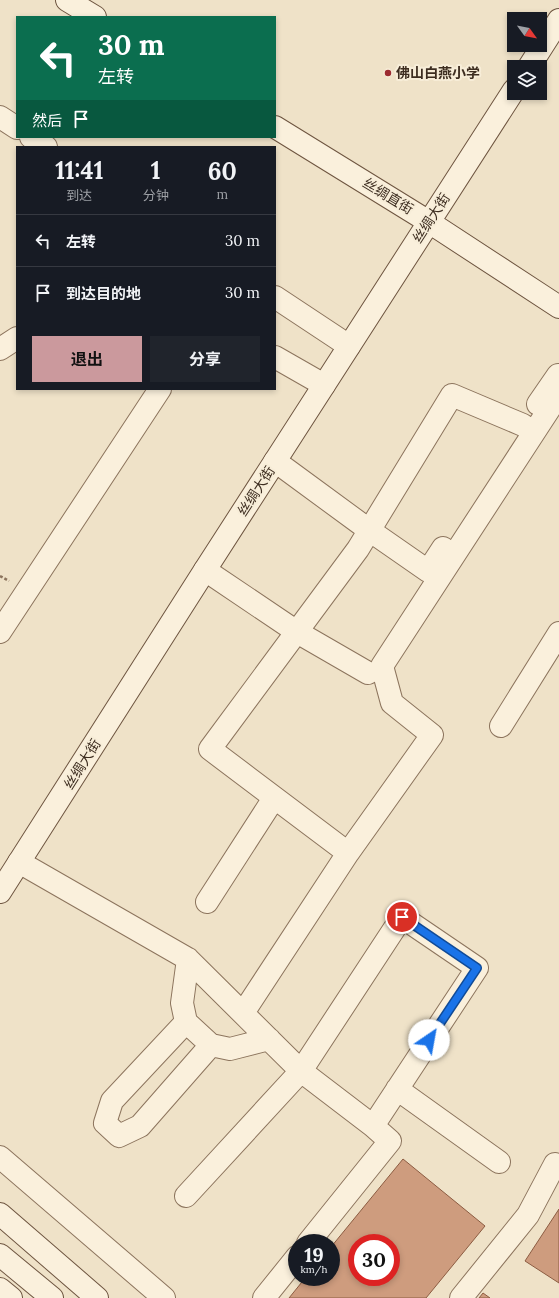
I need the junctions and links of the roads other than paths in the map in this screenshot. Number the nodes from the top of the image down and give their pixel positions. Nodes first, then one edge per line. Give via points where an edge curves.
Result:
1 (67, 0) edge
2 (92, 16) edge
3 (559, 20) edge
4 (533, 60) edge
5 (508, 100) edge
6 (0, 117) edge
7 (16, 127) edge
8 (276, 128) edge
9 (32, 138) edge
10 (44, 146) edge
11 (429, 222) junction
12 (276, 298) edge
13 (559, 307) edge
14 (16, 339) edge
15 (349, 346) junction
16 (0, 349) edge
17 (276, 358) edge
18 (558, 384) edge
19 (324, 385) junction
20 (159, 390) edge
21 (523, 426) junction
22 (275, 461) junction
23 (369, 530) junction
24 (205, 570) junction
25 (0, 632) edge
26 (297, 632) junction
27 (559, 634) edge
28 (368, 673) dead end
29 (500, 726) dead end
30 (274, 798) junction
31 (348, 853) junction
32 (20, 862) junction
33 (0, 892) edge
34 (208, 902) dead end
35 (188, 959) junction
36 (243, 1013) junction
37 (186, 1022) junction
38 (269, 1039) junction
39 (211, 1045) junction
40 (301, 1071) junction
41 (397, 1088) junction
42 (373, 1126) junction
43 (0, 1156) edge
44 (499, 1162) dead end
45 (556, 1164) dead end
46 (186, 1196) dead end
47 (0, 1214) edge
48 (315, 1234) edge
49 (0, 1255) edge
50 (288, 1268) edge
51 (0, 1289) edge
52 (11, 1298) edge
53 (52, 1298) edge
54 (97, 1298) edge
55 (164, 1298) edge
56 (264, 1298) edge
57 (461, 1298) edge

1 - 2 street
3 - 4 street
5 - 11 street, 丝绸大街
6 - 7 street
8 - 11 street, 丝绸直街
9 - 10 street
11 - 13 street, 丝绸直街
11 - 15 street, 丝绸大街
12 - 15 street
14 - 16 street
15 - 19 street, 丝绸大街
17 - 19 street
18 - 21 street
18 - 31 street via 382,666 392,703 432,735
19 - 22 street, 丝绸大街
20 - 25 street
21 - 23 street via 452,395
21 - 23 street via 428,571
22 - 23 street
22 - 24 street, 丝绸大街
23 - 26 street
24 - 26 street
24 - 32 street, 丝绸大街
26 - 28 street
26 - 30 street via 210,749
27 - 29 street
30 - 31 street
30 - 34 street
31 - 36 street
32 - 33 street, 丝绸大街
32 - 35 street
35 - 36 street
35 - 37 street via 182,1003
36 - 38 street
37 - 39 street
37 - 39 street via 112,1101 106,1124 119,1136 140,1126
38 - 39 street via 230,1049
38 - 40 street
40 - 41 street via 402,917 477,968
40 - 42 street
40 - 46 street
41 - 42 street
41 - 44 street
42 - 48 street via 390,1141
43 - 55 street
45 - 57 street via 528,1215
47 - 54 street
49 - 53 street
50 - 56 street
51 - 52 street

